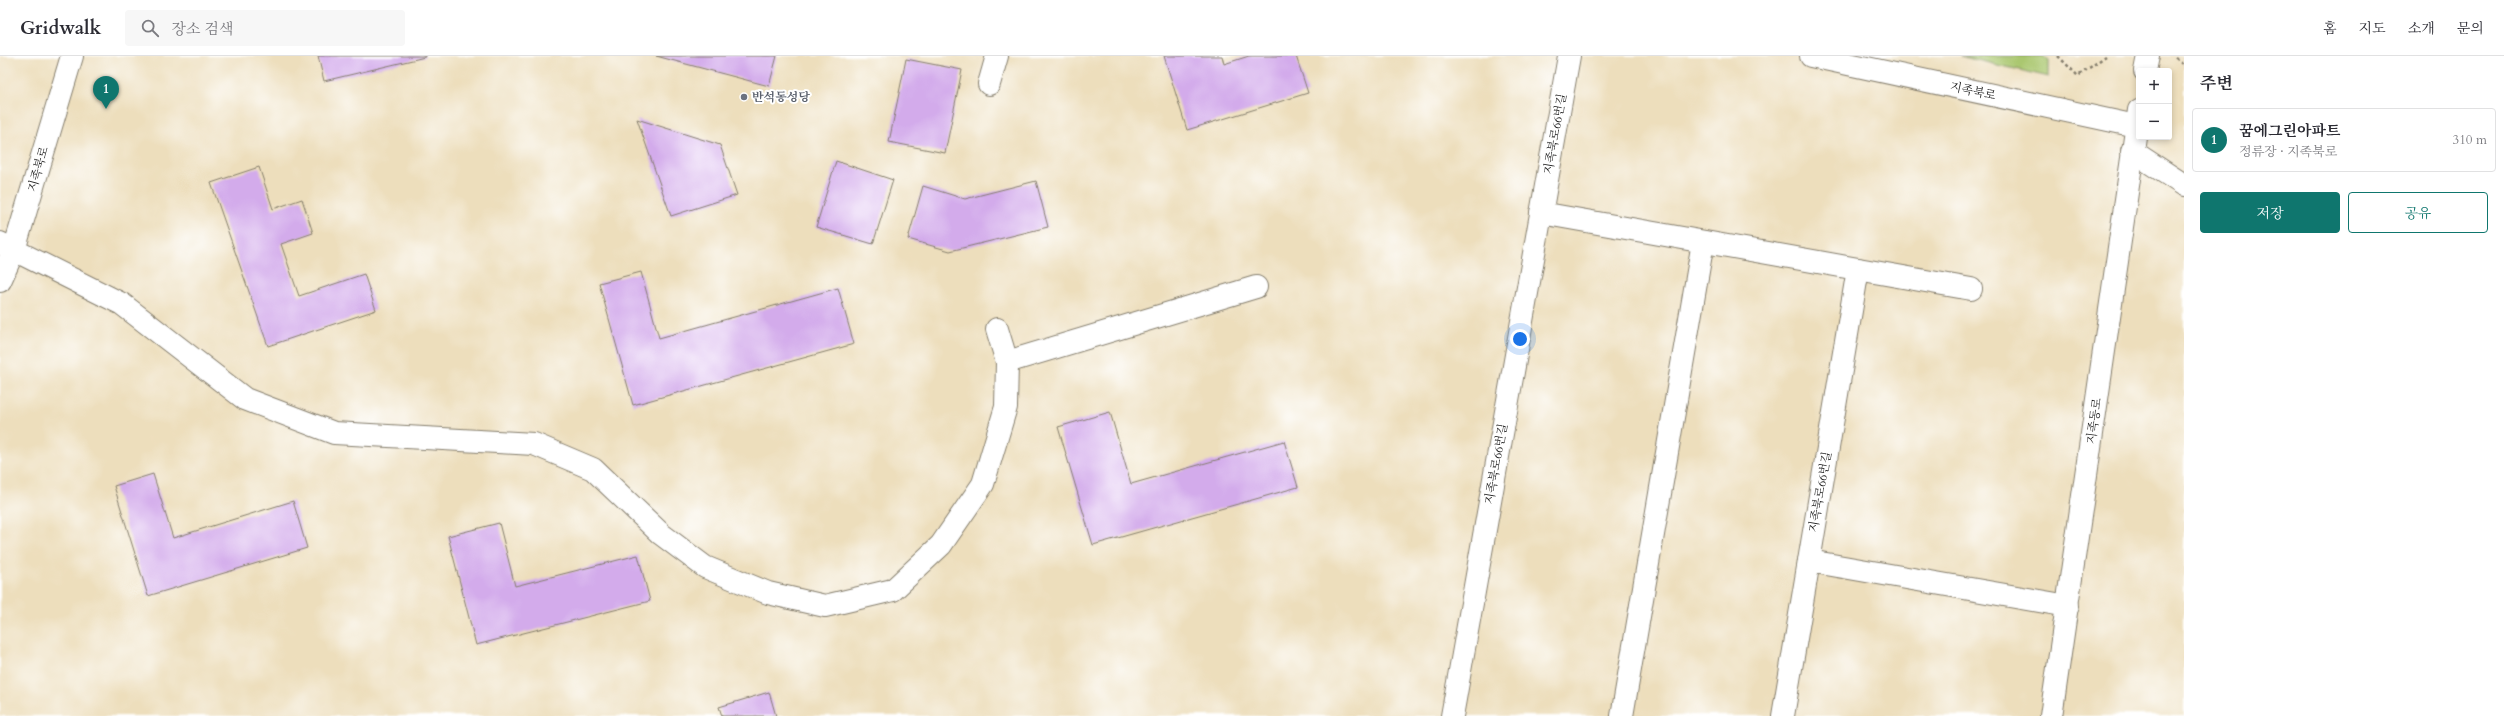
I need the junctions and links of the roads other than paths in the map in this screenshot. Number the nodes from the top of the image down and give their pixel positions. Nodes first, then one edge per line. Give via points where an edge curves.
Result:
1 (72, 56) edge
2 (997, 56) edge
3 (1569, 56) edge
4 (1810, 56) edge
5 (2148, 56) edge
6 (2146, 68) edge
7 (989, 84) dead end
8 (2136, 118) edge
9 (2136, 129) edge
10 (2132, 151) junction
11 (2184, 185) edge
12 (1541, 213) junction
13 (1703, 242) junction
14 (7, 247) edge
15 (1858, 269) junction
16 (0, 281) edge
17 (1256, 287) dead end
18 (1971, 289) dead end
19 (997, 329) dead end
20 (1007, 362) junction
21 (1809, 561) junction
22 (2068, 606) junction
23 (1452, 716) edge
24 (1622, 716) edge
25 (1783, 716) edge
26 (2051, 716) edge

1 - 14 street, 지족북로
2 - 7 street
3 - 12 street, 지족북로66번길
4 - 8 street, 지족북로
5 - 6 street
9 - 10 street, 지족동로
10 - 11 street
10 - 22 street, 지족동로
12 - 13 street
12 - 23 street, 지족북로66번길
13 - 15 street
13 - 24 street
14 - 16 street, 지족북로
14 - 20 street via 122,304 245,399 334,433 534,444 593,469 661,534 705,566 768,594 825,606 893,590 941,545 983,484 1006,407
15 - 18 street
15 - 21 street, 지족북로66번길
17 - 20 street
19 - 20 street
21 - 22 street
21 - 25 street, 지족북로66번길
22 - 26 street, 지족동로

